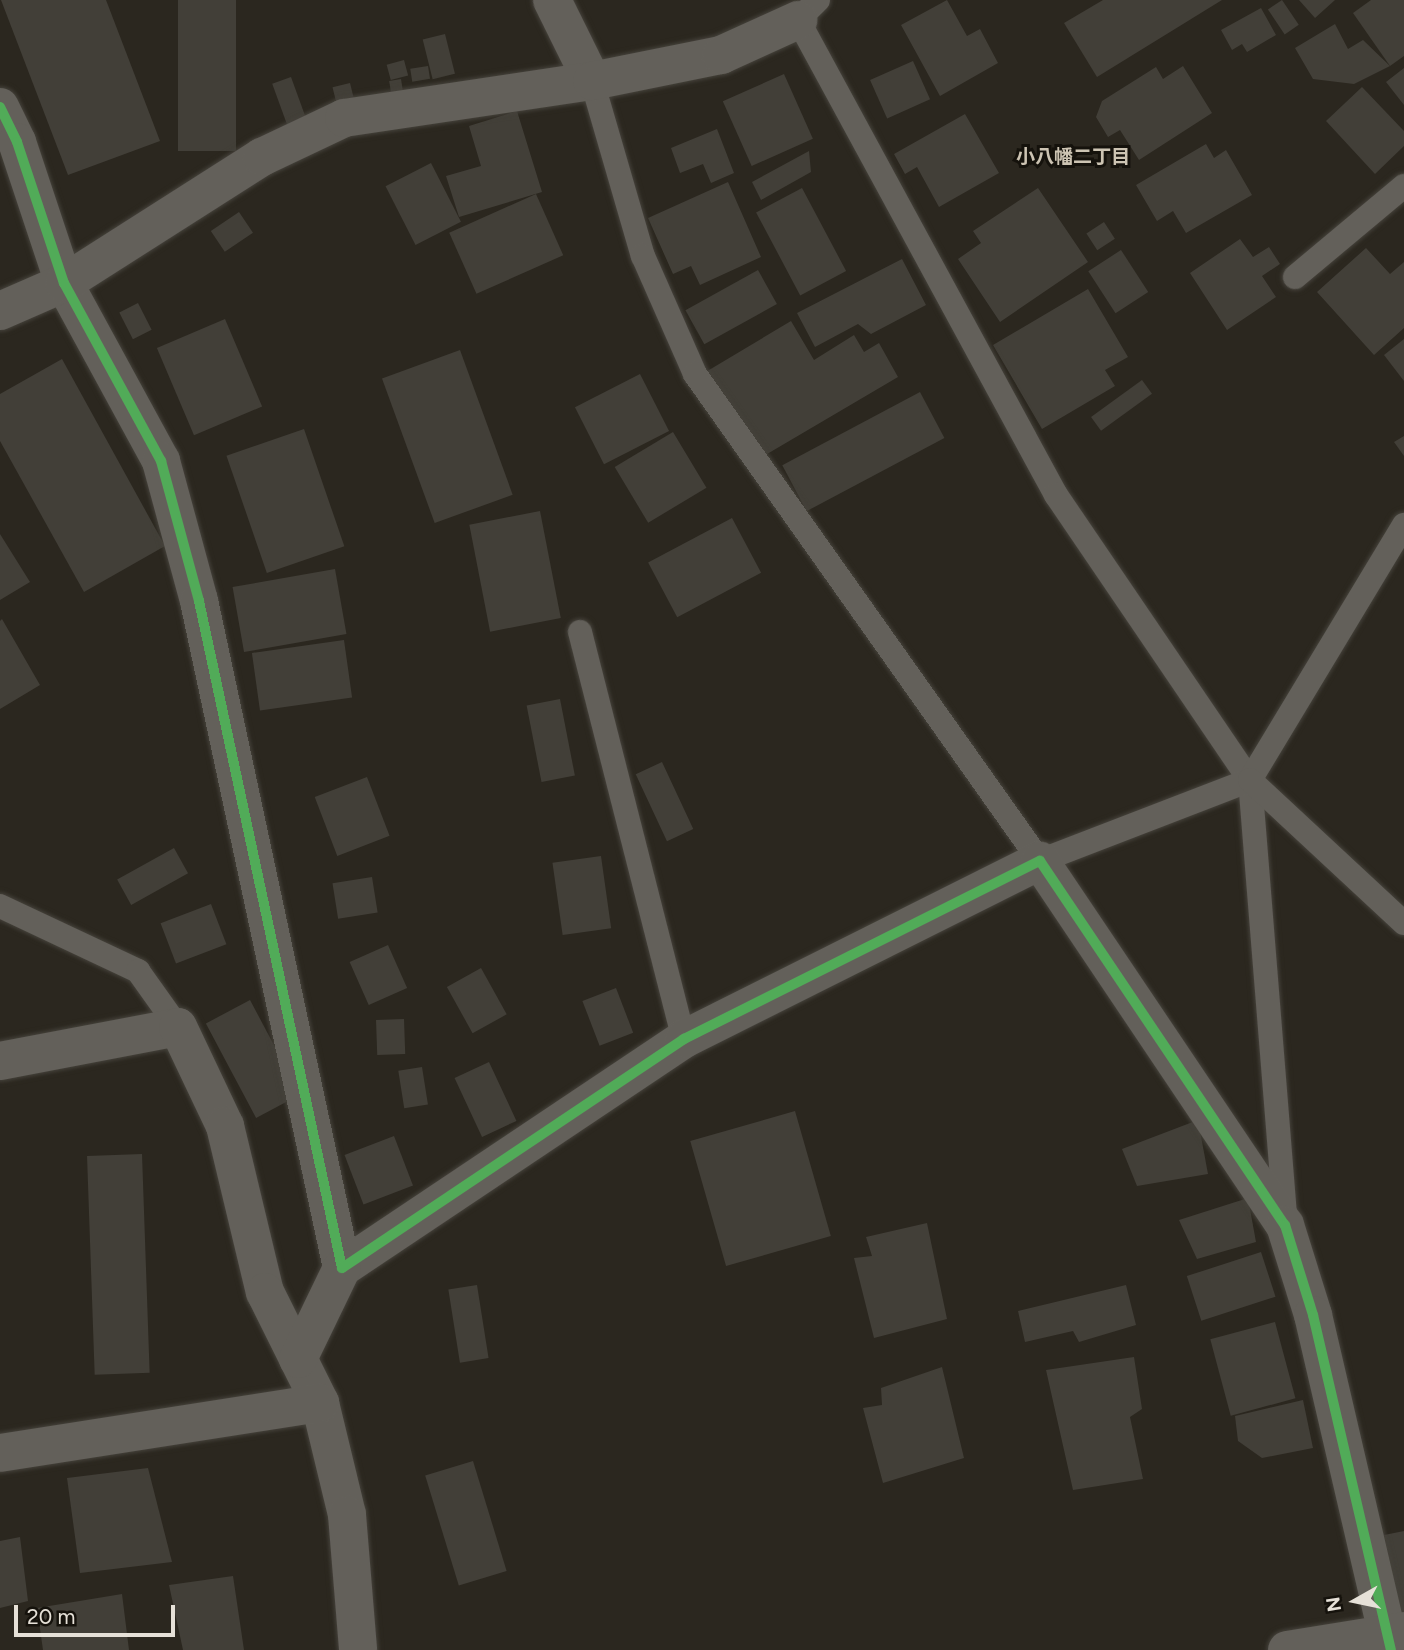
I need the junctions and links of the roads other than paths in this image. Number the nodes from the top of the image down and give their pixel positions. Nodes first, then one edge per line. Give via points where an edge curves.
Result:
1 (552, 0) edge
2 (808, 10) edge
3 (592, 81) junction
4 (0, 107) edge
5 (1404, 186) edge
6 (1295, 277) dead end
7 (64, 283) junction
8 (0, 311) edge
9 (1404, 525) edge
10 (580, 632) dead end
11 (1250, 780) junction
12 (1040, 861) junction
13 (0, 906) edge
14 (1404, 923) edge
15 (178, 1027) junction
16 (684, 1039) junction
17 (0, 1061) edge
18 (1285, 1225) junction
19 (342, 1268) junction
20 (298, 1359) junction
21 (320, 1403) junction
22 (0, 1454) edge
23 (1394, 1638) edge
24 (358, 1650) edge
25 (1287, 1650) edge

1 - 3 street
2 - 3 street via 721,55
2 - 11 lane via 1056,495
3 - 7 street via 344,118 262,157
3 - 12 lane via 643,256 695,374
4 - 7 street via 17,142
5 - 6 lane
7 - 8 street
7 - 19 street via 160,461 199,601
9 - 11 lane
10 - 16 lane
11 - 12 lane
11 - 14 lane
11 - 18 lane
12 - 16 street
12 - 18 street
13 - 15 lane via 138,971
15 - 17 street
15 - 20 street via 225,1126 265,1292
16 - 19 street
18 - 23 street via 1313,1315
19 - 20 street
20 - 21 street
21 - 22 street
21 - 24 street via 347,1515
23 - 25 street

